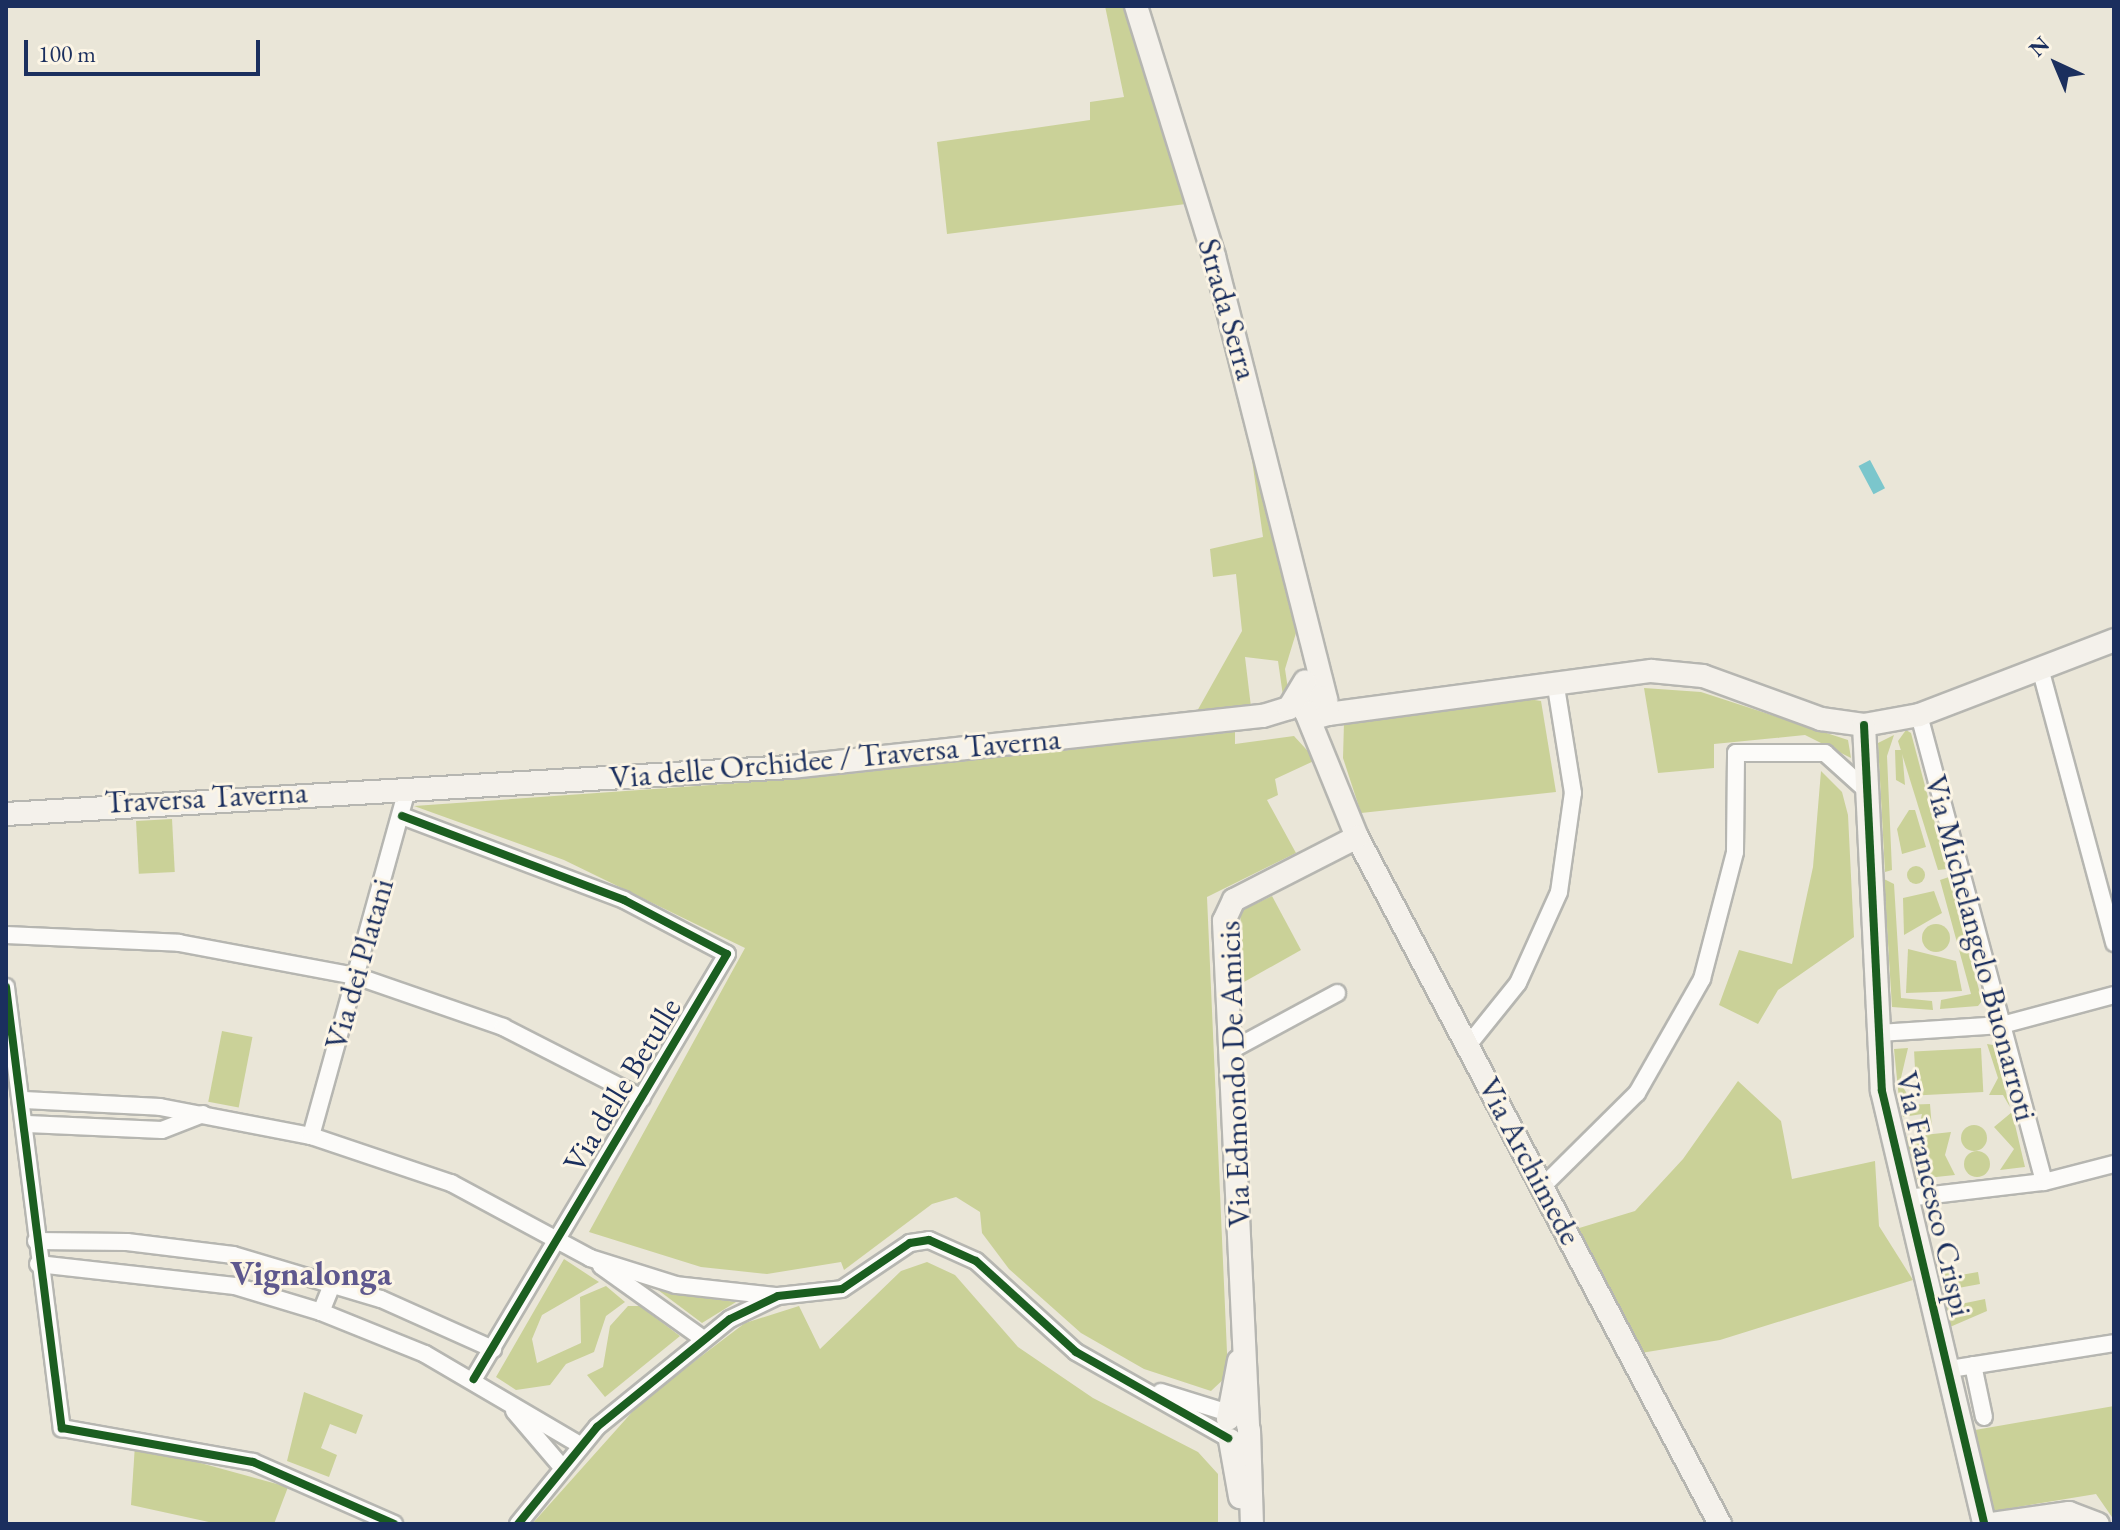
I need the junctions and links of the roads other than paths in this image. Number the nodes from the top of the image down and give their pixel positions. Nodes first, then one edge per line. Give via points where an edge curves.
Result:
1 (1136, 6) edge
2 (2114, 640) edge
3 (2040, 668) junction
4 (1555, 681) junction
5 (1314, 710) junction
6 (1919, 715) junction
7 (1864, 725) junction
8 (1866, 790) junction
9 (406, 793) junction
10 (6, 807) edge
11 (6, 814) edge
12 (402, 816) junction
13 (1357, 837) junction
14 (6, 935) edge
15 (2114, 943) edge
16 (356, 976) junction
17 (6, 987) edge
18 (1337, 993) dead end
19 (2114, 995) edge
20 (2002, 1025) junction
21 (1879, 1033) junction
22 (1469, 1044) junction
23 (1228, 1052) junction
24 (642, 1098) junction
25 (24, 1100) junction
26 (205, 1113) junction
27 (27, 1124) junction
28 (311, 1136) junction
29 (2114, 1164) edge
30 (2044, 1182) junction
31 (1543, 1186) junction
32 (1907, 1198) junction
33 (36, 1241) junction
34 (558, 1241) junction
35 (180, 1247) junction
36 (590, 1258) junction
37 (38, 1264) junction
38 (174, 1276) junction
39 (333, 1282) junction
40 (1242, 1292) junction
41 (778, 1296) junction
42 (321, 1312) junction
43 (702, 1338) junction
44 (2114, 1343) edge
45 (493, 1349) junction
46 (1973, 1365) junction
47 (1950, 1369) junction
48 (474, 1379) junction
49 (1137, 1384) junction
50 (502, 1397) junction
51 (1984, 1417) dead end
52 (1234, 1426) junction
53 (580, 1445) junction
54 (561, 1466) junction
55 (2069, 1519) edge
56 (394, 1524) edge
57 (518, 1524) edge
58 (1240, 1524) edge
59 (1252, 1524) edge
60 (1720, 1524) edge
61 (1984, 1524) edge
62 (1992, 1524) edge
63 (2098, 1524) edge

1 - 5 main road, Strada Serra via 1214,256 1307,615
2 - 3 main road, Via delle Orchidee / Traversa Taverna
3 - 6 main road, Via delle Orchidee / Traversa Taverna
3 - 15 street
4 - 5 main road, Via delle Orchidee / Traversa Taverna
4 - 7 main road, Via delle Orchidee / Traversa Taverna via 1651,671 1703,676 1821,719
4 - 22 street via 1573,793 1559,892 1518,983
5 - 9 main road, Via delle Orchidee / Traversa Taverna via 791,767
5 - 13 main road, Via Archimede
6 - 7 main road, Via delle Orchidee / Traversa Taverna
6 - 20 street, Via Michelangelo Buonarroti
7 - 8 main road, Via Francesco Crispi
8 - 21 main road, Via Francesco Crispi
8 - 31 street via 1825,753 1736,753 1735,852 1702,979 1637,1093
9 - 10 main road, Traversa Taverna
9 - 11 main road
9 - 12 street, Via dei Platani
12 - 16 street, Via dei Platani
12 - 24 street, Via delle Betulle via 624,900 727,954
13 - 22 main road, Via Archimede
13 - 23 main road, Via Edmondo De Amicis via 1229,906
14 - 16 street via 179,943
16 - 24 street via 503,1027
16 - 28 street, Via dei Platani
17 - 25 street
18 - 23 street
19 - 20 street
20 - 21 street
20 - 30 street, Via Michelangelo Buonarroti
21 - 32 main road, Via Francesco Crispi via 1882,1091
22 - 31 main road, Via Archimede
23 - 40 main road, Via Edmondo De Amicis
24 - 34 street, Via delle Betulle
25 - 26 street
25 - 27 street
26 - 27 street via 162,1130
26 - 28 street
27 - 33 street
28 - 34 street via 451,1183
29 - 30 street
30 - 32 street
31 - 60 main road, Via Archimede
32 - 47 main road, Via Francesco Crispi
33 - 35 street
33 - 37 street
34 - 36 street
34 - 45 street, Via delle Betulle
35 - 38 street
35 - 39 street
36 - 41 street via 676,1285
36 - 43 street
37 - 38 street
37 - 56 street via 62,1428 253,1462
38 - 42 street
39 - 42 street
39 - 45 street
40 - 52 main road
40 - 52 main road
41 - 43 street
41 - 49 street via 842,1289 910,1243 938,1242 976,1261 1076,1352
42 - 48 street
43 - 53 street
44 - 46 street
45 - 48 street, Via delle Betulle
46 - 47 street
46 - 51 street
47 - 61 main road, Via Francesco Crispi
48 - 50 street
49 - 52 street
49 - 52 street via 1205,1403
50 - 53 street
50 - 54 street
52 - 58 main road
52 - 59 main road
53 - 54 street
54 - 57 street
55 - 62 main road
55 - 63 main road

